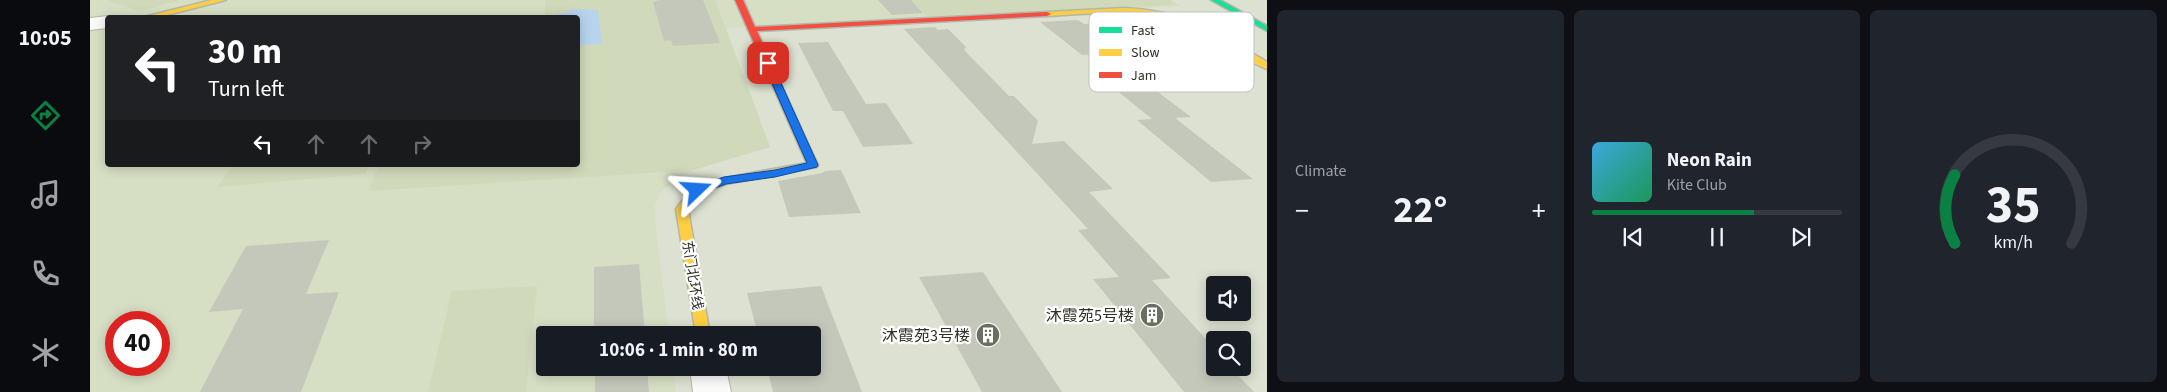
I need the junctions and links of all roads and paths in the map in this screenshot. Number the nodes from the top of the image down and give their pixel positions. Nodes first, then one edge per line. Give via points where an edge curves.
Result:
1 (222, 0) edge
2 (739, 0) edge
3 (1214, 0) edge
4 (1089, 12) edge
5 (1095, 12) edge
6 (1149, 12) edge
7 (1236, 12) edge
8 (156, 15) edge
9 (105, 22) edge
10 (1254, 22) edge
11 (90, 24) edge
12 (753, 29) junction
13 (1267, 29) edge
14 (1254, 58) edge
15 (1267, 66) edge
16 (702, 326) edge
17 (709, 376) edge
18 (712, 392) edge

1 - 8 street
2 - 12 street
3 - 7 street
4 - 12 street
5 - 6 street
9 - 11 street
10 - 13 street
12 - 16 street, 东门北环线 via 813,165 724,181 697,190 682,209
14 - 15 street
17 - 18 street

